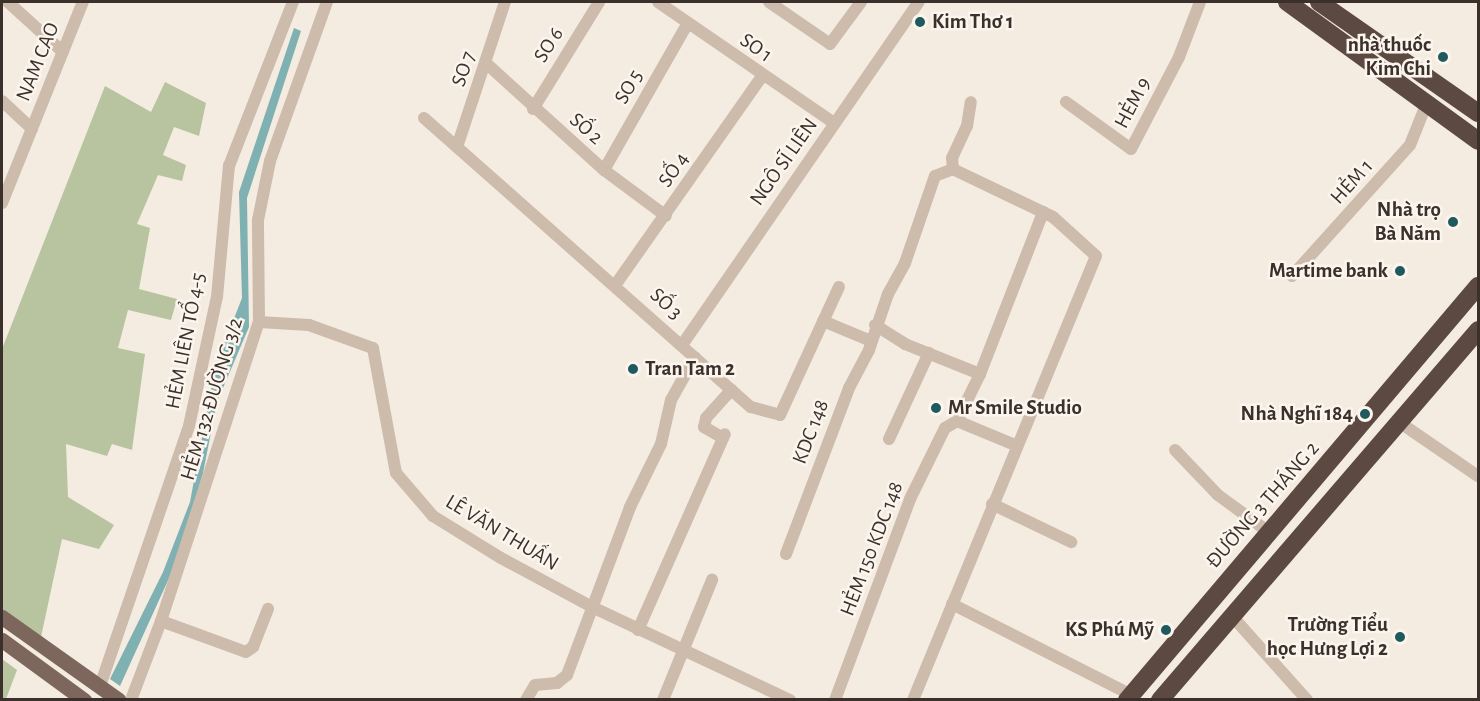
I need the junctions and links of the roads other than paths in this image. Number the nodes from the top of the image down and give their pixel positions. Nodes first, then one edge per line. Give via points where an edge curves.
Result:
1 (8, 2) edge
2 (83, 2) edge
3 (293, 2) edge
4 (327, 2) edge
5 (505, 2) edge
6 (599, 2) edge
7 (658, 2) edge
8 (769, 2) edge
9 (861, 2) edge
10 (919, 2) edge
11 (1200, 2) edge
12 (1287, 2) edge
13 (1318, 2) edge
14 (688, 23) junction
15 (63, 52) junction
16 (487, 63) junction
17 (762, 76) junction
18 (2, 101) edge
19 (971, 102) dead end
20 (1066, 102) dead end
21 (1426, 105) junction
22 (533, 109) junction
23 (1479, 113) edge
24 (424, 118) dead end
25 (834, 123) junction
26 (32, 129) junction
27 (1479, 141) edge
28 (457, 147) junction
29 (953, 169) junction
30 (604, 170) junction
31 (2, 203) edge
32 (1043, 212) junction
33 (666, 216) junction
34 (1292, 276) dead end
35 (615, 284) junction
36 (1479, 286) edge
37 (839, 287) dead end
38 (823, 321) junction
39 (259, 322) junction
40 (875, 325) junction
41 (1479, 330) edge
42 (871, 341) junction
43 (682, 345) junction
44 (929, 353) junction
45 (696, 357) junction
46 (980, 374) junction
47 (731, 390) junction
48 (957, 421) junction
49 (1399, 422) junction
50 (889, 439) dead end
51 (1015, 446) junction
52 (1175, 450) dead end
53 (1479, 476) edge
54 (992, 504) junction
55 (1270, 533) junction
56 (1071, 542) dead end
57 (786, 554) dead end
58 (712, 580) dead end
59 (1210, 601) junction
60 (952, 604) junction
61 (592, 607) junction
62 (268, 609) dead end
63 (1232, 616) junction
64 (2, 617) edge
65 (161, 621) junction
66 (638, 630) junction
67 (2, 640) edge
68 (1177, 641) junction
69 (681, 652) junction
70 (1197, 657) junction
71 (97, 693) edge
72 (1129, 697) edge
73 (84, 699) edge
74 (119, 699) edge
75 (131, 699) edge
76 (526, 699) edge
77 (663, 699) edge
78 (789, 699) edge
79 (836, 699) edge
80 (914, 699) edge
81 (1160, 699) edge
82 (1307, 699) edge

1 - 15 street
2 - 15 street, NAM CAO
3 - 71 street, HẺM LIÊN TỔ 4-5 via 229,166 218,297 189,426
4 - 39 street, HẺM 132 ĐƯỜNG 3/2 via 270,161 258,220
5 - 16 street, SO 7
6 - 22 street, SO 6
7 - 14 street, SO 1
8 - 9 street via 830,44
10 - 25 street, NGÔ SĨ LIÊN
11 - 20 street, HẺM 9 via 1179,57 1131,149
12 - 21 highway
13 - 23 highway
14 - 17 street, SO 1
14 - 30 street, SO 5
15 - 26 street, NAM CAO
16 - 22 street, SỐ 2
16 - 28 street, SO 7
17 - 25 street, SO 1
17 - 33 street, SỐ 4
18 - 26 street
19 - 29 street via 969,119 952,158
21 - 27 highway
21 - 34 street, HẺM 1 via 1403,153
22 - 30 street, SỐ 2
24 - 28 street, SỐ 3
25 - 43 street, NGÔ SĨ LIÊN
26 - 31 street, NAM CAO
28 - 35 street, SỐ 3
29 - 32 street
29 - 40 street, KDC 148 via 935,176 905,263
30 - 33 street, SỐ 2
32 - 46 street
32 - 51 street via 1096,256
33 - 35 street, SỐ 4
35 - 43 street, SỐ 3
36 - 55 highway, ĐƯỜNG 3 THÁNG 2
37 - 38 street, SỐ 3
38 - 42 street
38 - 47 street, SỐ 3 via 780,415 751,407
39 - 61 street, LÊ VĂN THUẤN via 309,325 373,348 396,473 434,516
39 - 65 street, HẺM 132 ĐƯỜNG 3/2
40 - 42 street, KDC 148
40 - 44 street
41 - 49 highway
42 - 57 street, KDC 148 via 849,388
43 - 45 street, SỐ 3
44 - 46 street
44 - 50 street
45 - 47 street, SỐ 3
45 - 61 street via 671,400 661,444 630,507
46 - 48 street
47 - 66 street via 706,418 704,427 724,436
48 - 51 street
48 - 79 street, HẺM 150 KDC 148 via 945,428 910,499
49 - 53 street
49 - 63 highway
51 - 54 street
52 - 55 street via 1218,495
54 - 56 street
54 - 60 street
55 - 59 highway, ĐƯỜNG 3 THÁNG 2
58 - 69 street
59 - 63 highway
59 - 68 highway, ĐƯỜNG 3 THÁNG 2
60 - 72 street
60 - 80 street
61 - 66 street, LÊ VĂN THUẤN
61 - 76 street via 567,675 557,683 535,685
62 - 65 street via 253,647 246,652
63 - 70 highway
63 - 82 street
64 - 71 main road
65 - 75 street, HẺM 132 ĐƯỜNG 3/2
66 - 69 street, LÊ VĂN THUẤN
67 - 73 main road
68 - 70 highway
68 - 72 highway, ĐƯỜNG 3 THÁNG 2
69 - 77 street
69 - 78 street, LÊ VĂN THUẤN
70 - 81 highway
71 - 74 main road

